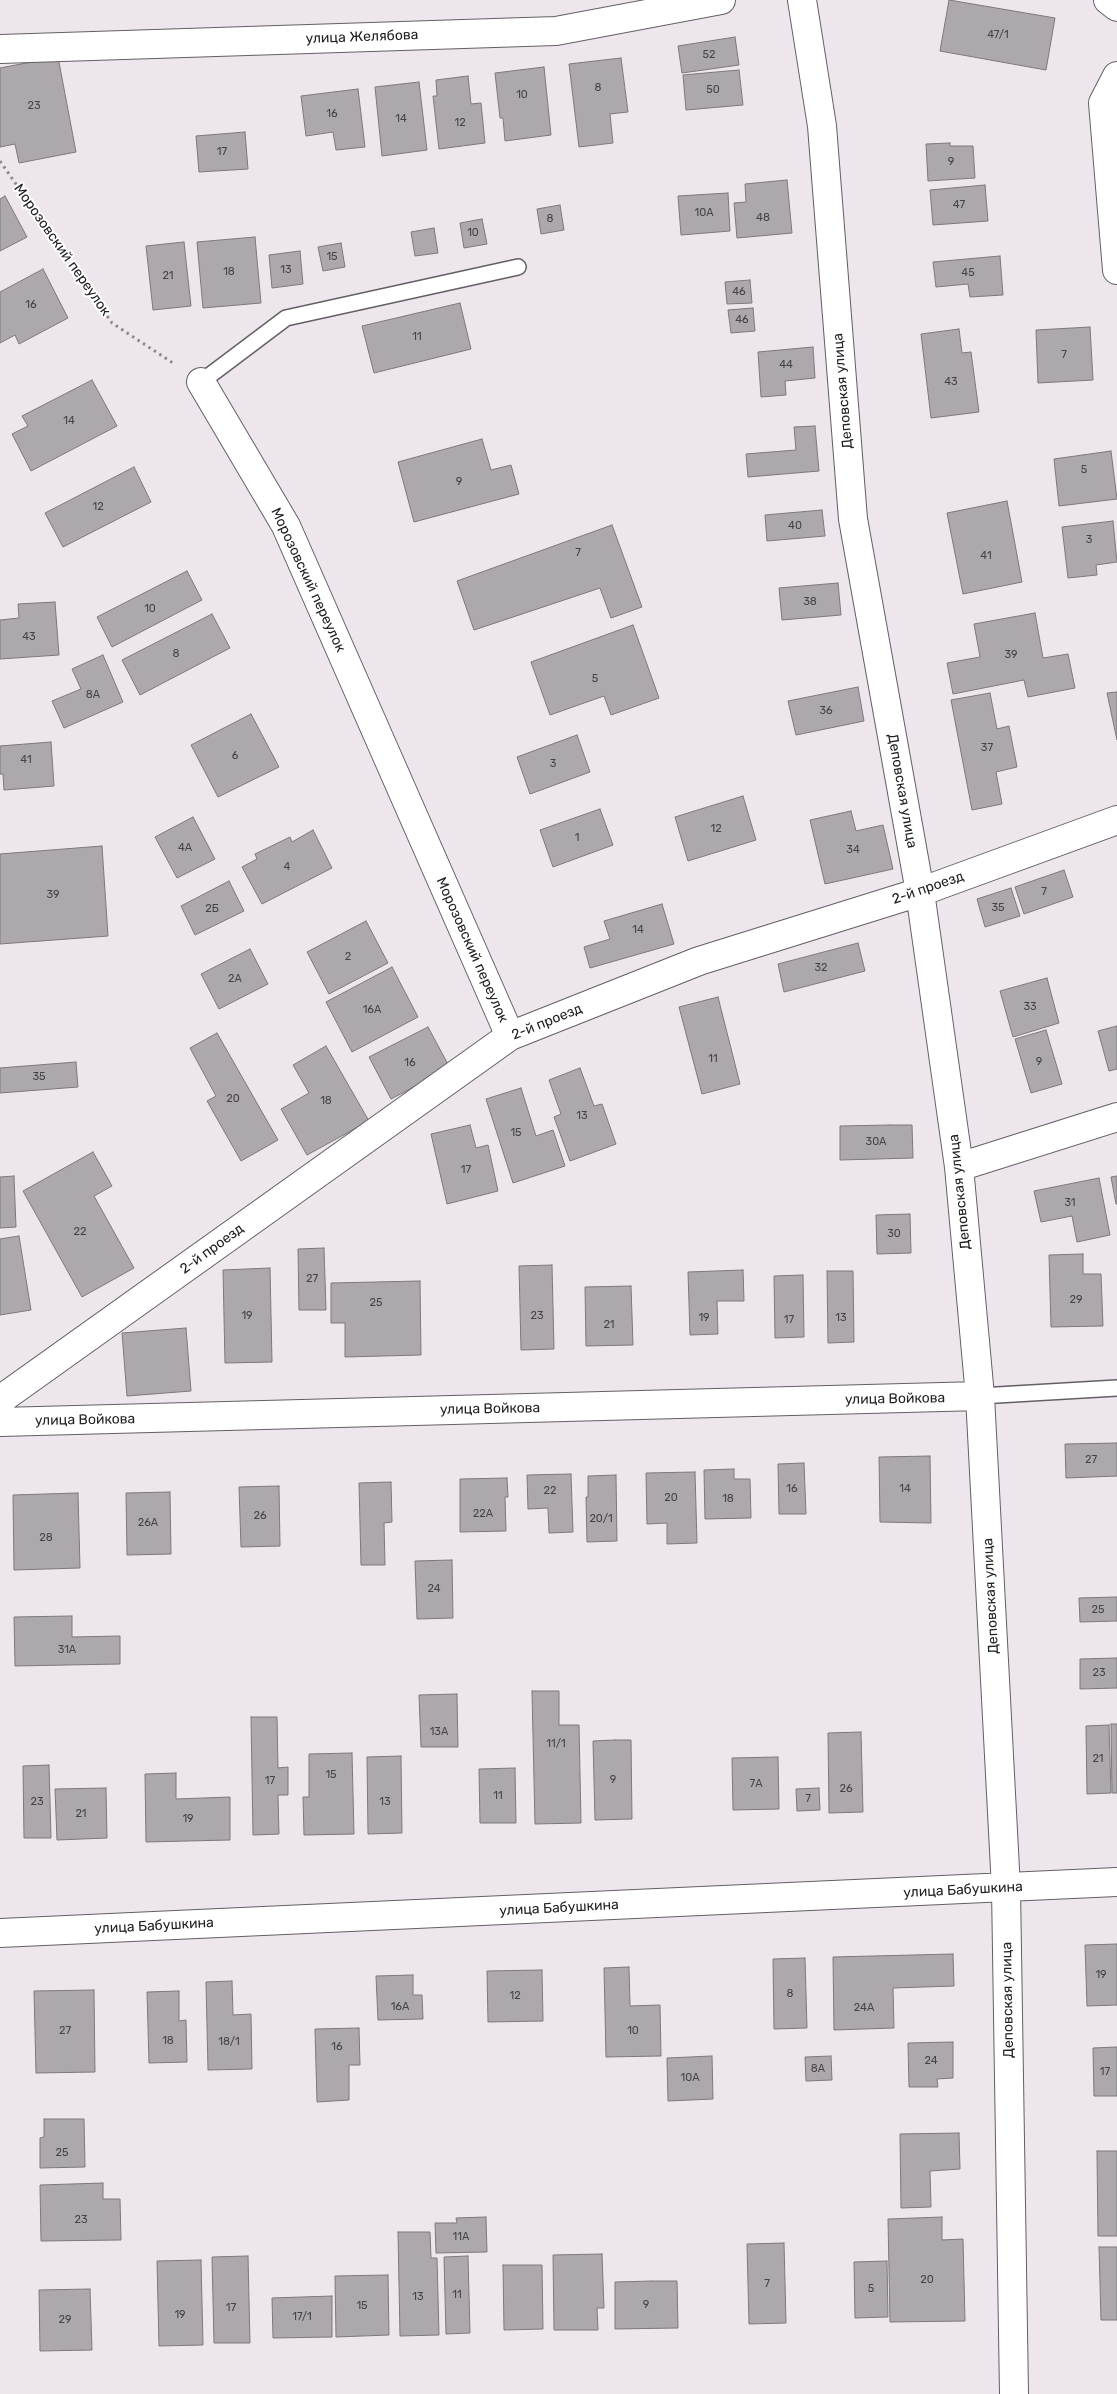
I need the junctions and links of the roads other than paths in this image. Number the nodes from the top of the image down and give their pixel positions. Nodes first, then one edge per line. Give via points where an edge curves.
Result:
1 (722, 0) edge
2 (802, 0) edge
3 (1108, 0) edge
4 (1117, 6) edge
5 (0, 49) edge
6 (1117, 76) edge
7 (518, 267) dead end
8 (1117, 270) edge
9 (201, 382) joint
10 (1117, 820) edge
11 (920, 892) junction
12 (510, 1036) junction
13 (1117, 1117) edge
14 (959, 1167) junction
15 (1117, 1388) edge
16 (980, 1396) junction
17 (0, 1400) edge
18 (0, 1422) edge
19 (1117, 1882) edge
20 (1006, 1888) junction
21 (0, 1933) edge
22 (1014, 2394) edge

1 - 5 street, улица Желябова via 556,31
2 - 11 street, Деповская улица via 822,126 853,518
3 - 4 street
6 - 8 street via 1103,103
7 - 9 lane via 286,318
9 - 12 street, Морозовский переулок via 286,526
10 - 11 street, 2-й проезд
11 - 12 street, 2-й проезд via 699,961
11 - 14 street, Деповская улица
12 - 17 street, 2-й проезд
13 - 14 street
14 - 16 street, Деповская улица
15 - 16 lane
16 - 18 street, улица Войкова
16 - 20 street, Деповская улица
19 - 20 street, улица Бабушкина
20 - 21 street, улица Бабушкина
20 - 22 street, Деповская улица

